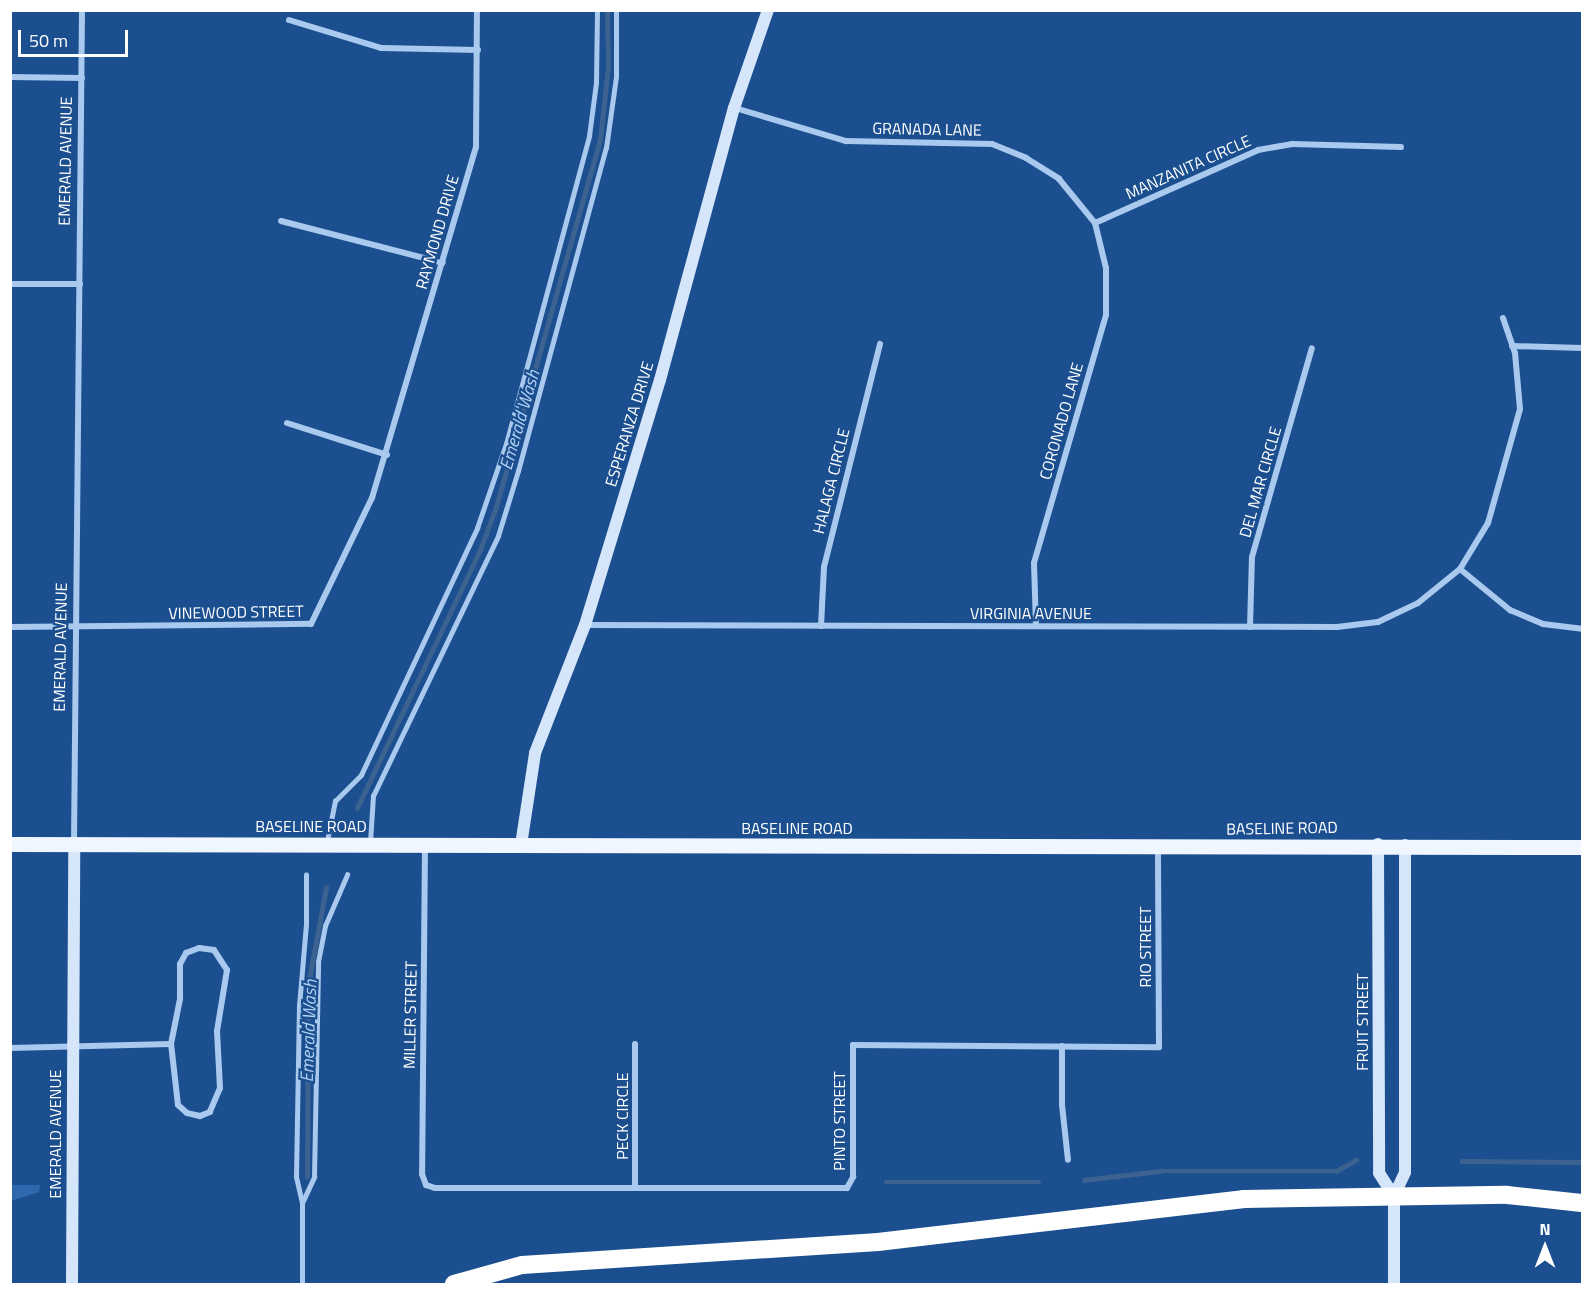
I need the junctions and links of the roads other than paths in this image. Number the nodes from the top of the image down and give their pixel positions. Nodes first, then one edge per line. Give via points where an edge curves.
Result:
1 (82, 10) edge
2 (477, 10) edge
3 (597, 10) edge
4 (616, 10) edge
5 (768, 10) edge
6 (289, 20) dead end
7 (478, 50) junction
8 (10, 77) edge
9 (82, 78) junction
10 (734, 108) junction
11 (1401, 147) dead end
12 (281, 221) dead end
13 (1095, 223) junction
14 (442, 263) junction
15 (10, 284) edge
16 (80, 284) junction
17 (1503, 318) dead end
18 (880, 344) dead end
19 (1512, 346) junction
20 (1312, 348) dead end
21 (1582, 348) edge
22 (287, 423) dead end
23 (387, 455) junction
24 (1460, 569) junction
25 (585, 625) junction
26 (822, 626) junction
27 (1036, 626) junction
28 (10, 627) edge
29 (76, 627) junction
30 (1250, 627) junction
31 (1582, 629) edge
32 (10, 844) edge
33 (74, 844) junction
34 (326, 844) junction
35 (370, 844) junction
36 (425, 844) junction
37 (1378, 844) junction
38 (521, 845) junction
39 (1405, 845) junction
40 (1582, 846) edge
41 (1158, 847) junction
42 (306, 875) dead end
43 (346, 875) dead end
44 (171, 1044) junction
45 (635, 1044) dead end
46 (1062, 1046) junction
47 (71, 1047) junction
48 (1159, 1047) joint
49 (10, 1048) edge
50 (1068, 1160) dead end
51 (426, 1185) joint
52 (635, 1188) junction
53 (1394, 1196) junction
54 (302, 1203) junction
55 (1582, 1203) edge
56 (72, 1284) edge
57 (302, 1284) edge
58 (442, 1284) edge
59 (454, 1284) edge
60 (482, 1284) edge
61 (1394, 1284) edge

1 - 9 street, EMERALD AVENUE
2 - 7 street, RAYMOND DRIVE
3 - 34 lane via 596,83 589,136 502,454 477,528 361,775 335,801
4 - 35 lane via 616,77 606,148 518,471 498,536 373,796
5 - 10 main road, ESPERANZA DRIVE
6 - 7 street via 381,48
7 - 14 street, RAYMOND DRIVE via 476,147
8 - 9 street
9 - 16 street, EMERALD AVENUE
10 - 13 street, GRANADA LANE via 846,141 992,144 1026,158 1059,179
10 - 25 main road, ESPERANZA DRIVE via 660,380
11 - 13 street, MANZANITA CIRCLE via 1292,144 1258,150
12 - 14 street
13 - 27 street, CORONADO LANE via 1106,268 1106,315 1034,562
14 - 23 street, RAYMOND DRIVE
15 - 16 street
16 - 29 street, EMERALD AVENUE
17 - 19 street, VIRGINIA AVENUE
18 - 26 street, HALAGA CIRCLE via 824,567
19 - 21 street
19 - 24 street, VIRGINIA AVENUE via 1520,409 1488,523
20 - 30 street, DEL MAR CIRCLE via 1252,557
22 - 23 street
23 - 29 street, VINEWOOD STREET via 372,498 311,624
24 - 30 street, VIRGINIA AVENUE via 1418,603 1378,622 1337,627
24 - 31 street via 1510,610 1543,624
25 - 26 street, VIRGINIA AVENUE
25 - 38 main road, ESPERANZA DRIVE via 535,753
26 - 27 street, VIRGINIA AVENUE
27 - 30 street, VIRGINIA AVENUE
28 - 29 street, VINEWOOD STREET
29 - 33 street, EMERALD AVENUE
32 - 33 main road, BASELINE ROAD
33 - 34 main road, BASELINE ROAD
33 - 47 main road, EMERALD AVENUE
34 - 35 main road, BASELINE ROAD
35 - 36 main road, BASELINE ROAD
36 - 38 main road, BASELINE ROAD
36 - 51 street, MILLER STREET via 422,1174
37 - 39 main road, BASELINE ROAD
37 - 41 main road, BASELINE ROAD
37 - 53 main road, FRUIT STREET via 1379,1173
38 - 41 main road, BASELINE ROAD
39 - 40 main road, BASELINE ROAD
39 - 53 main road via 1405,1172
41 - 48 street, RIO STREET
42 - 54 lane via 306,926 298,1006 296,1177
43 - 54 lane via 325,926 318,962 314,1177
44 - 44 street via 180,999 180,964 186,953 199,948 214,951 227,970 217,1031 220,1088 210,1112 200,1116 187,1113 178,1105
44 - 47 street
45 - 52 street, PECK CIRCLE
46 - 48 street, PINTO STREET
46 - 50 street via 1062,1105
46 - 52 street, PINTO STREET via 853,1045 853,1177 847,1188
47 - 49 street
47 - 56 main road, EMERALD AVENUE
51 - 52 street, PINTO STREET
53 - 55 highway via 1507,1195
53 - 59 highway via 1244,1199 878,1242 522,1265
53 - 61 main road
54 - 57 lane
58 - 59 highway
59 - 60 highway

